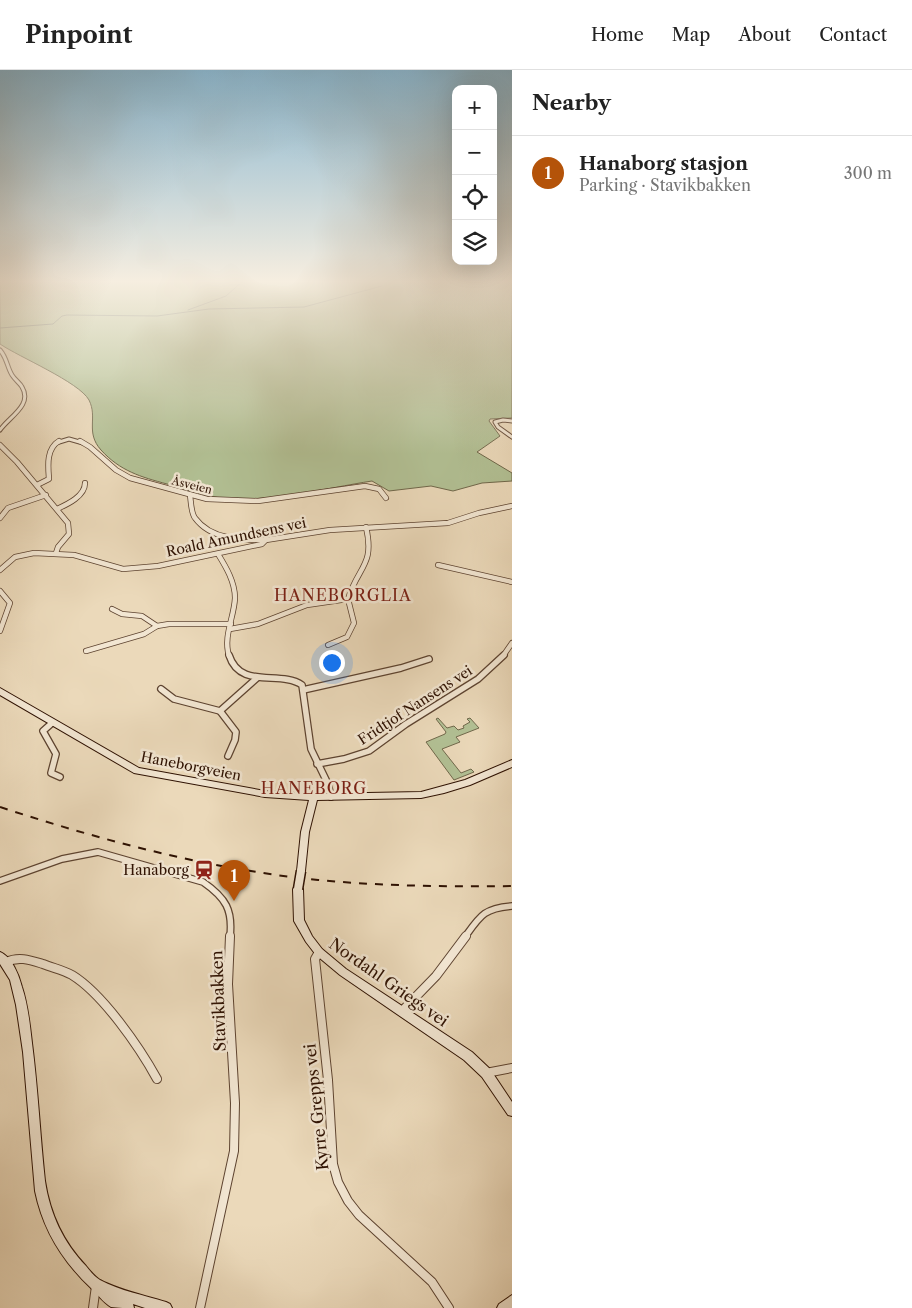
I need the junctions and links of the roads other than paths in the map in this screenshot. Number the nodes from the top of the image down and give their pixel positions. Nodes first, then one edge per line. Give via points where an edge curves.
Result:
1 (0, 350) edge
2 (512, 421) edge
3 (0, 430) edge
4 (512, 437) edge
5 (1, 448) edge
6 (85, 483) dead end
7 (37, 485) junction
8 (46, 495) junction
9 (190, 495) junction
10 (386, 498) dead end
11 (512, 506) edge
12 (57, 509) junction
13 (0, 518) edge
14 (366, 527) junction
15 (266, 540) junction
16 (56, 553) junction
17 (218, 554) junction
18 (438, 566) dead end
19 (0, 570) edge
20 (512, 582) edge
21 (0, 591) edge
22 (348, 599) junction
23 (112, 609) dead end
24 (157, 626) junction
25 (230, 626) junction
26 (0, 631) edge
27 (512, 644) edge
28 (328, 645) dead end
29 (86, 651) dead end
30 (429, 659) dead end
31 (256, 678) junction
32 (162, 689) dead end
33 (303, 690) junction
34 (0, 691) edge
35 (220, 711) junction
36 (52, 723) junction
37 (228, 756) dead end
38 (512, 763) edge
39 (317, 764) junction
40 (60, 777) dead end
41 (314, 797) junction
42 (331, 797) junction
43 (0, 881) edge
44 (512, 906) edge
45 (319, 952) junction
46 (3, 960) edge
47 (402, 1011) junction
48 (512, 1068) edge
49 (486, 1073) junction
50 (157, 1078) dead end
51 (512, 1111) edge
52 (96, 1284) junction
53 (512, 1301) edge
54 (92, 1308) edge
55 (128, 1308) edge
56 (166, 1308) edge
57 (200, 1308) edge
58 (449, 1308) edge
59 (503, 1308) edge

1 - 3 street via 25,395 20,408
2 - 4 street via 495,422
5 - 7 street
6 - 12 street via 83,492
7 - 8 street
7 - 9 street, Åsveien via 49,479 52,446 58,441 72,439 80,441 124,475
8 - 12 street
8 - 13 street via 8,508
9 - 10 street, Åsveien via 228,501 263,500 365,486 379,489
9 - 15 street via 194,517 206,529 238,540
11 - 14 street, Roald Amundsens vei via 448,523
12 - 16 street via 68,523 69,532
14 - 15 street, Roald Amundsens vei
14 - 22 street via 370,545 368,555
15 - 17 street, Roald Amundsens vei via 262,544
16 - 17 street, Roald Amundsens vei via 84,557 124,569
16 - 19 street, Roald Amundsens vei via 21,556
17 - 25 street via 234,589
18 - 20 street
21 - 26 street via 10,603
22 - 25 street via 300,607 250,627
22 - 28 street via 354,623 347,637
23 - 24 street via 122,614 142,616
24 - 25 street via 192,622
24 - 29 street via 144,634
25 - 31 street via 226,642 233,665
27 - 39 street, Fridtjof Nansens vei via 486,673 371,750
30 - 33 street
31 - 33 street via 294,679
31 - 35 street
32 - 35 street via 174,699
33 - 39 street via 311,749
34 - 36 street, Haneborgveien
35 - 37 street via 236,732
36 - 40 street via 43,731 56,754 51,773
36 - 41 street, Haneborgveien via 137,772 265,794
38 - 42 street, Haneborgveien via 467,783 430,794
39 - 42 street
41 - 42 street, Haneborgveien
41 - 45 street, Nordahl Griegs vei, bridge via 305,832 298,889 299,921
43 - 57 street, Stavikbakken via 71,857 98,852 203,882 214,889 230,912 228,977 234,1052 234,1151
44 - 47 street via 494,908 478,918 436,976
45 - 47 street, Nordahl Griegs vei
45 - 58 street, Kyrre Grepps vei via 315,959 333,1164 338,1182 359,1215 432,1282
46 - 50 street via 33,961 72,975 85,985 126,1032
46 - 52 street via 21,999 40,1181 48,1218 72,1262
47 - 49 street, Nordahl Griegs vei via 461,1051
48 - 49 street
49 - 51 street, Nordahl Griegs vei
52 - 54 street
52 - 55 street via 106,1297
52 - 56 street
53 - 59 street

